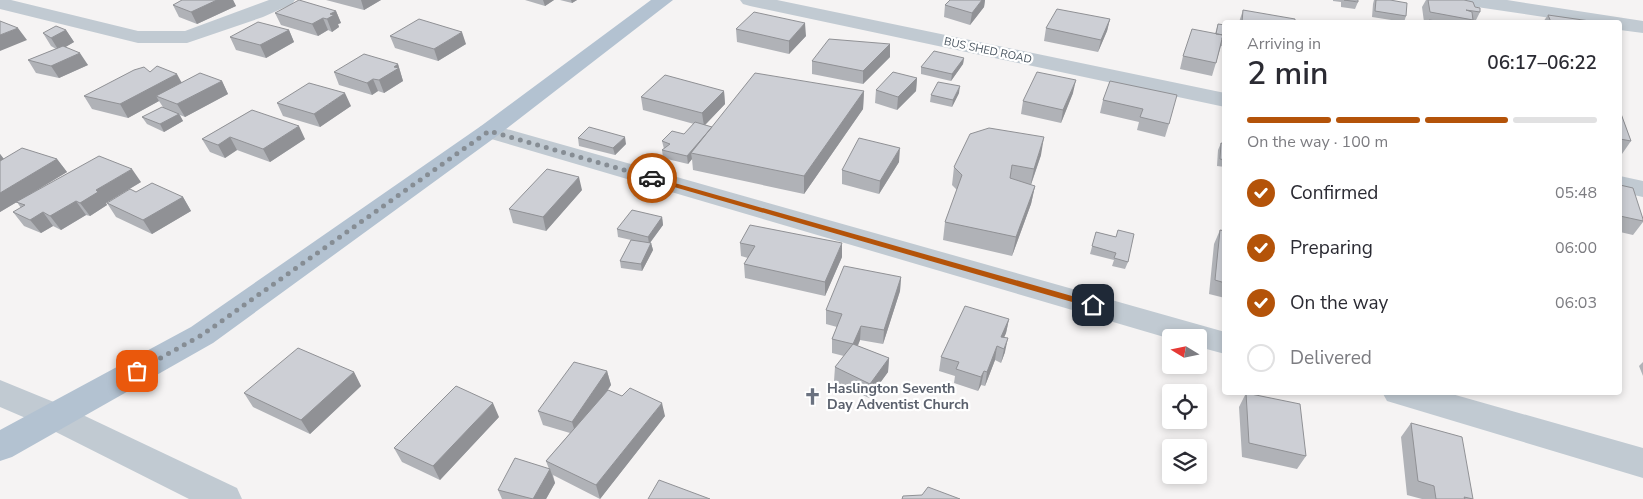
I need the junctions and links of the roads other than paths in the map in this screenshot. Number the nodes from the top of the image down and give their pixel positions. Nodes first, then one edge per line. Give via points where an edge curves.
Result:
1 (285, 0) edge
2 (663, 0) edge
3 (750, 0) edge
4 (1470, 0) edge
5 (2, 5) edge
6 (1599, 20) edge
7 (1622, 24) edge
8 (1643, 27) edge
9 (1222, 99) edge
10 (489, 131) junction
11 (1622, 184) edge
12 (1643, 189) edge
13 (1222, 342) edge
14 (0, 393) edge
15 (1408, 395) edge
16 (54, 416) junction
17 (0, 447) edge
18 (1643, 463) edge
19 (224, 499) edge

1 - 5 street via 187,37 138,37
2 - 10 main road
3 - 9 street, BUS SHED ROAD
4 - 6 street
7 - 8 street
10 - 13 street
10 - 16 main road via 202,335
11 - 12 street
14 - 16 street
15 - 18 street
16 - 17 main road
16 - 19 street

